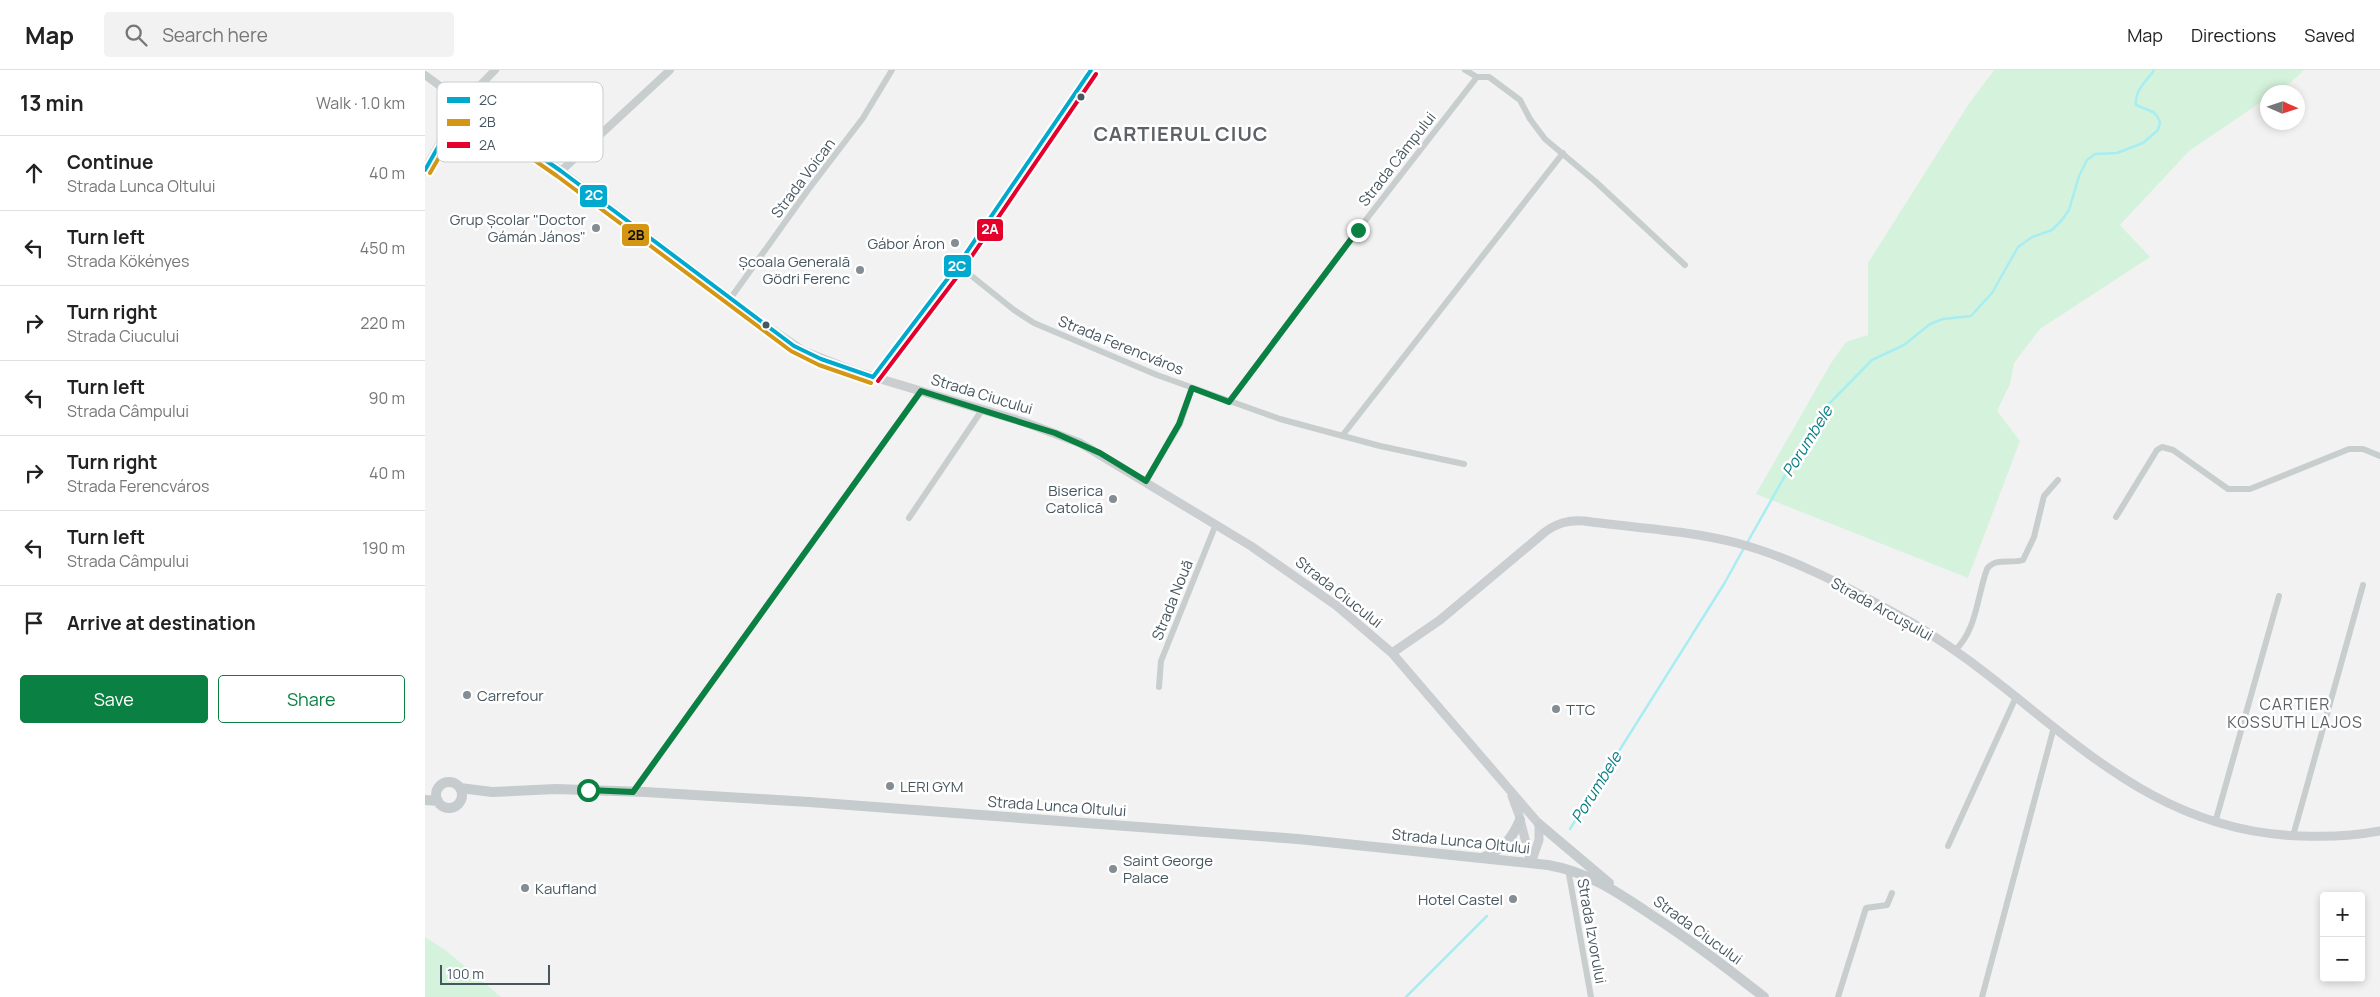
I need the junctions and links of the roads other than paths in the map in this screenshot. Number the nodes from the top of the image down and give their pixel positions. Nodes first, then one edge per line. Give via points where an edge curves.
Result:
1 (495, 70) edge
2 (671, 70) edge
3 (892, 70) edge
4 (1091, 70) edge
5 (1465, 70) edge
6 (425, 74) edge
7 (1477, 77) junction
8 (483, 82) edge
9 (437, 83) edge
10 (603, 132) edge
11 (437, 149) edge
12 (1563, 154) junction
13 (548, 162) edge
14 (571, 162) edge
15 (425, 170) edge
16 (561, 171) junction
17 (958, 265) junction
18 (1685, 265) dead end
19 (730, 299) junction
20 (873, 377) junction
21 (1192, 388) junction
22 (921, 391) junction
23 (1229, 402) junction
24 (982, 410) junction
25 (1342, 436) junction
26 (2380, 456) edge
27 (1464, 464) dead end
28 (2058, 480) dead end
29 (1146, 481) junction
30 (909, 518) dead end
31 (2116, 518) dead end
32 (1216, 524) junction
33 (2363, 585) dead end
34 (2279, 596) dead end
35 (1954, 651) junction
36 (1391, 653) junction
37 (1159, 687) dead end
38 (2016, 697) junction
39 (2054, 727) junction
40 (1502, 780) junction
41 (460, 788) junction
42 (492, 792) junction
43 (633, 792) junction
44 (425, 795) edge
45 (437, 796) junction
46 (425, 800) edge
47 (461, 800) junction
48 (1520, 820) junction
49 (2215, 823) junction
50 (1539, 824) junction
51 (2380, 831) edge
52 (2293, 836) junction
53 (1948, 846) dead end
54 (1482, 857) junction
55 (1531, 863) junction
56 (1568, 870) junction
57 (1614, 890) junction
58 (1892, 893) dead end
59 (1591, 997) edge
60 (1764, 997) edge
61 (1838, 997) edge
62 (1982, 997) edge

1 - 8 street
2 - 10 street
3 - 19 street, Strada Voican via 863,118
4 - 17 street
5 - 7 street
6 - 9 street, Strada Ciucului
7 - 12 street via 1489,77 1520,100 1545,139
7 - 23 street, Strada Câmpului
11 - 15 main road
12 - 18 street
12 - 25 street
13 - 16 main road, Strada Ciucului
14 - 16 street
16 - 19 main road, Strada Ciucului
17 - 20 street
17 - 21 street, Strada Ferencváros via 1034,323
19 - 20 main road, Strada Ciucului via 803,351
20 - 22 main road, Strada Ciucului
21 - 23 street, Strada Ferencváros
21 - 29 street via 1179,424
22 - 24 main road, Strada Ciucului
22 - 43 street
23 - 25 street, Strada Ferencváros
24 - 29 main road, Strada Ciucului via 1080,443
24 - 30 street
25 - 27 street, Strada Ferencváros
26 - 31 street via 2363,449 2349,449 2250,489 2239,490 2228,488 2173,450 2162,447 2157,450
28 - 35 street via 2044,496 2034,537 2023,560 1990,564 1968,633
29 - 32 main road, Strada Ciucului
32 - 36 main road, Strada Ciucului via 1337,606
32 - 37 street, Strada Nouă via 1161,661
33 - 52 street
34 - 49 street
35 - 36 main road, Strada Arcușului via 1898,614 1817,574 1750,547 1700,536 1584,521 1564,522 1545,532 1440,620
35 - 38 main road, Strada Arcușului
36 - 40 main road, Strada Ciucului
38 - 39 main road, Strada Arcușului
38 - 53 street
39 - 49 main road, Strada Arcușului via 2149,794
39 - 62 street
40 - 48 main road
40 - 50 main road
41 - 42 main road
41 - 45 main road via 449,782 441,785
41 - 47 main road
42 - 43 main road, Strada Lunca Oltului via 556,789
42 - 47 main road
43 - 54 main road, Strada Lunca Oltului via 1157,828
44 - 45 main road
45 - 46 main road
45 - 47 main road via 448,808
48 - 54 main road via 1503,847
48 - 55 main road
49 - 52 main road, Strada Arcușului
50 - 55 main road via 1539,840
50 - 57 main road via 1607,879
51 - 52 main road, Strada Arcușului
54 - 55 main road, Strada Lunca Oltului
55 - 56 main road, Strada Lunca Oltului
56 - 57 main road, Strada Lunca Oltului
56 - 59 street, Strada Izvorului
57 - 60 main road, Strada Ciucului via 1690,941
58 - 61 street via 1887,905 1866,908

